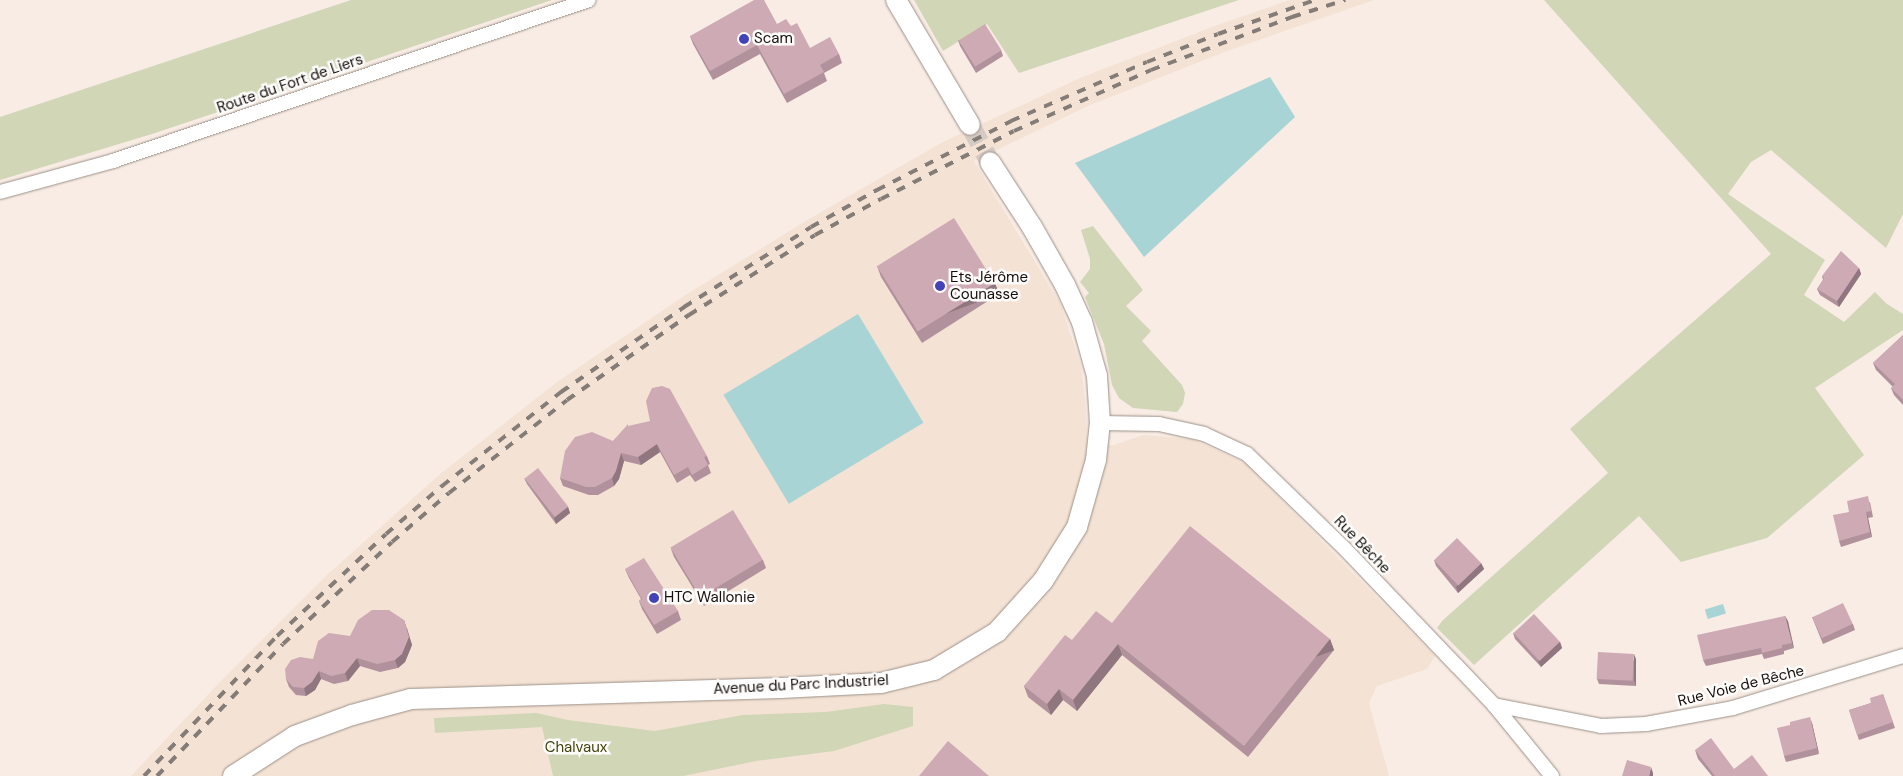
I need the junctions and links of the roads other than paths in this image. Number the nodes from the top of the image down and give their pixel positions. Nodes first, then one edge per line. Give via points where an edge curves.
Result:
1 (589, 0) edge
2 (896, 0) edge
3 (970, 125) tunnel mouth
4 (990, 162) tunnel mouth
5 (0, 192) edge
6 (1100, 423) junction
7 (1903, 656) edge
8 (1494, 706) junction
9 (233, 776) edge
10 (1552, 776) edge

1 - 5 street, Route du Fort de Liers via 114,160
2 - 3 street
4 - 6 street, Avenue du Parc Industriel via 1036,233 1082,322 1097,376
6 - 8 street, Rue Bêche via 1159,424 1204,434 1247,454 1345,549
6 - 9 street, Avenue du Parc Industriel via 1096,460 1077,527 1043,581 997,632 934,670 881,682 836,685 411,699 352,715 295,736
7 - 8 street, Rue Voie de Bêche via 1733,708 1646,724 1601,726
8 - 10 street, Rue Bêche

